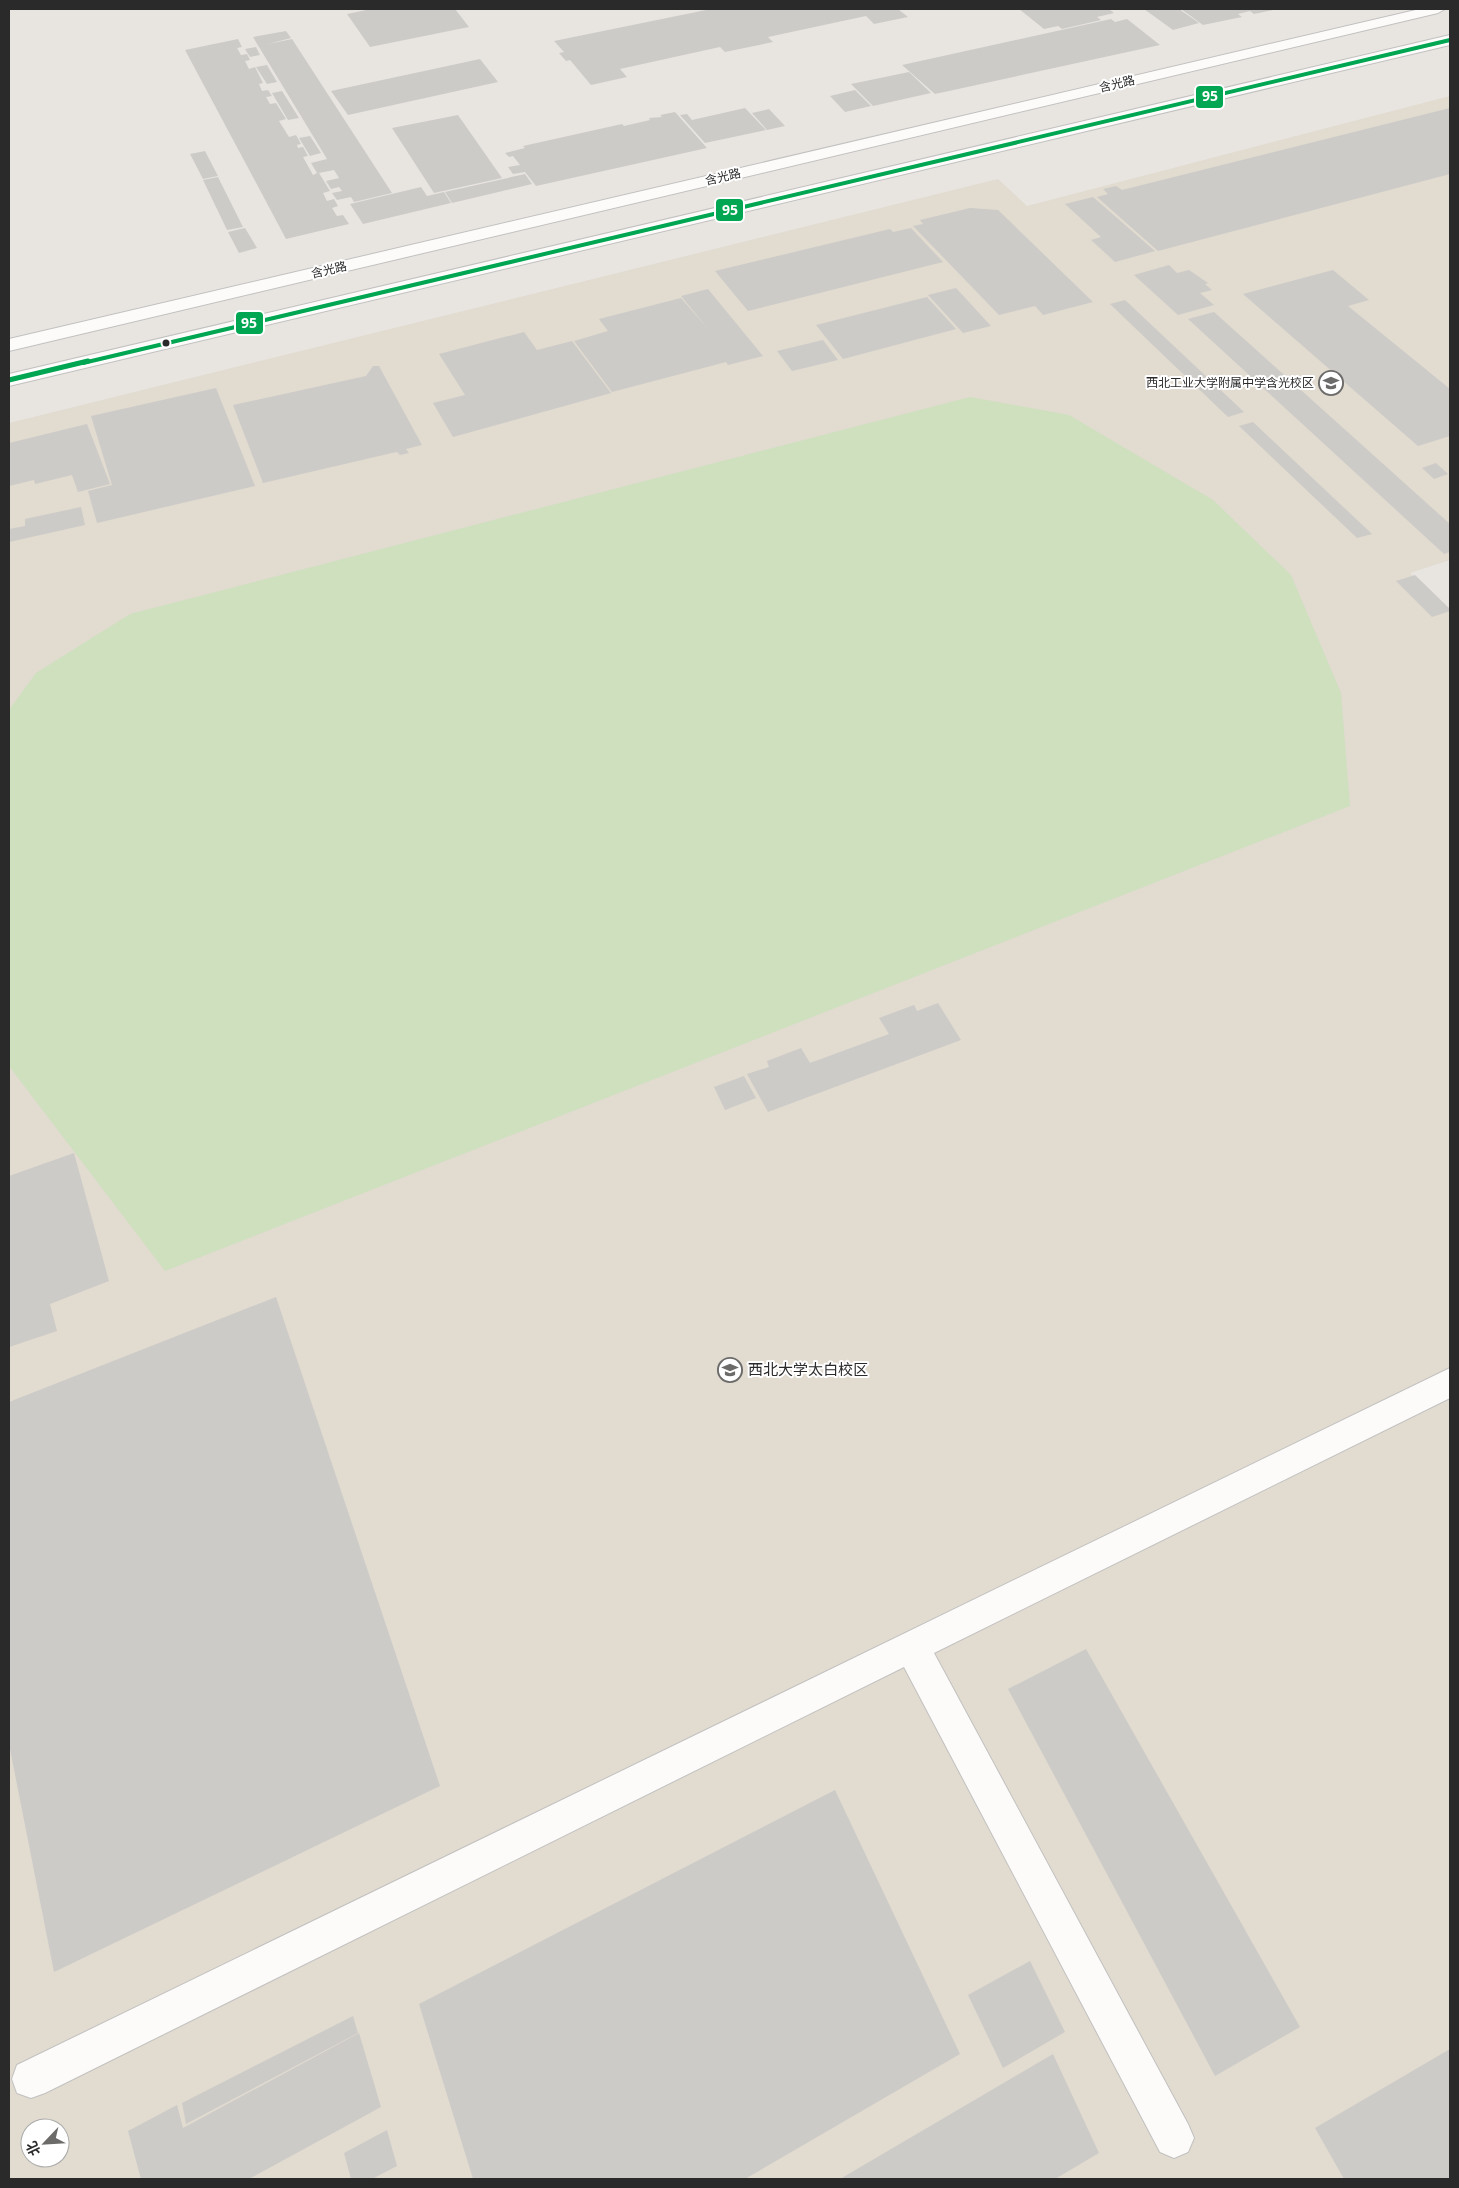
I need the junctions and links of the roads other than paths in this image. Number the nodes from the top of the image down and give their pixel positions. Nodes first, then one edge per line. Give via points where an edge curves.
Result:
1 (1436, 12) edge
2 (1450, 40) edge
3 (9, 345) edge
4 (9, 380) edge
5 (1450, 1382) edge
6 (912, 1647) junction
7 (31, 2079) dead end
8 (1174, 2138) dead end

1 - 3 main road, 含光路
2 - 4 main road
5 - 6 main road
6 - 7 main road
6 - 8 main road

